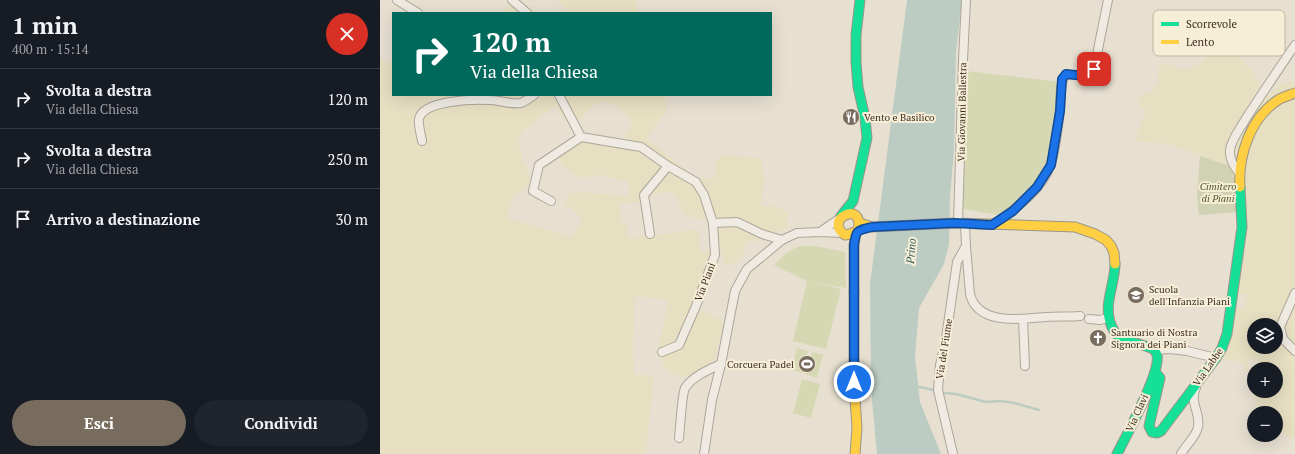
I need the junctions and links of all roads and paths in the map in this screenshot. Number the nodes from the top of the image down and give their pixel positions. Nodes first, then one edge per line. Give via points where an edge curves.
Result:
1 (397, 0) edge
2 (860, 0) edge
3 (966, 0) edge
4 (1108, 0) edge
5 (514, 2) edge
6 (416, 12) edge
7 (515, 12) edge
8 (526, 12) edge
9 (1295, 45) edge
10 (1295, 93) edge
11 (533, 96) edge
12 (560, 96) edge
13 (581, 137) junction
14 (422, 141) dead end
15 (668, 166) junction
16 (1239, 173) junction
17 (551, 201) dead end
18 (853, 202) junction
19 (840, 217) junction
20 (713, 223) junction
21 (960, 223) junction
22 (992, 225) junction
23 (858, 226) junction
24 (820, 232) junction
25 (650, 234) dead end
26 (844, 234) junction
27 (782, 240) junction
28 (854, 245) junction
29 (966, 246) junction
30 (1295, 293) edge
31 (1080, 316) dead end
32 (1108, 318) junction
33 (1023, 319) junction
34 (1089, 319) dead end
35 (1155, 350) junction
36 (1295, 351) edge
37 (662, 352) dead end
38 (1216, 358) junction
39 (721, 364) junction
40 (1025, 366) dead end
41 (1155, 372) junction
42 (1199, 379) junction
43 (679, 438) dead end
44 (704, 454) edge
45 (855, 454) edge
46 (953, 454) edge
47 (1117, 454) edge
48 (1182, 454) edge

1 - 6 street
2 - 18 main road via 856,62 867,138
3 - 21 street, Via Giovanni Ballestra
4 - 22 street via 1094,69 1086,75 1066,74 1062,79 1051,165 1029,196
5 - 7 street
5 - 8 street
9 - 16 street, Via Labbe via 1260,96 1230,149 1233,164
10 - 16 main road, Via Labbe via 1278,100 1263,113 1251,131
11 - 14 street via 520,103 491,100 431,106 419,118
12 - 13 street
13 - 15 street, Via Piani via 641,147
13 - 17 street via 539,165 533,191
15 - 20 street, Via Piani via 696,182 704,194
15 - 25 street via 644,195
16 - 38 main road, Via Labbe via 1242,227 1238,260 1227,334
18 - 19 main road
18 - 23 main road
19 - 23 main road via 851,213 857,216
19 - 24 street
19 - 26 main road via 838,226
20 - 27 street via 737,222
20 - 37 street, Via Piani via 716,255 696,306 678,345
21 - 22 main road
21 - 23 main road
21 - 29 street
22 - 32 main road via 1075,227 1105,239 1111,245 1115,261
23 - 26 main road via 849,235
23 - 28 main road
24 - 26 street
24 - 27 street via 798,234
26 - 28 main road
27 - 39 street via 747,269 735,290
28 - 45 main road via 854,382 857,428
29 - 33 street via 972,301 982,312 992,316
29 - 46 street, Via del Fiume via 957,262 938,390
30 - 36 street via 1280,329 1283,339
31 - 33 street
32 - 34 street
32 - 35 main road via 1113,330 1121,338
33 - 40 street
35 - 38 street via 1187,351
35 - 41 main road
38 - 42 main road, Via Labbe
39 - 43 street via 695,378 684,389
39 - 44 street via 712,400
41 - 42 main road, Via Labbe via 1160,378 1149,426 1154,432 1160,431
41 - 47 main road, Via Clavi
42 - 48 street via 1193,398 1198,415 1198,429

